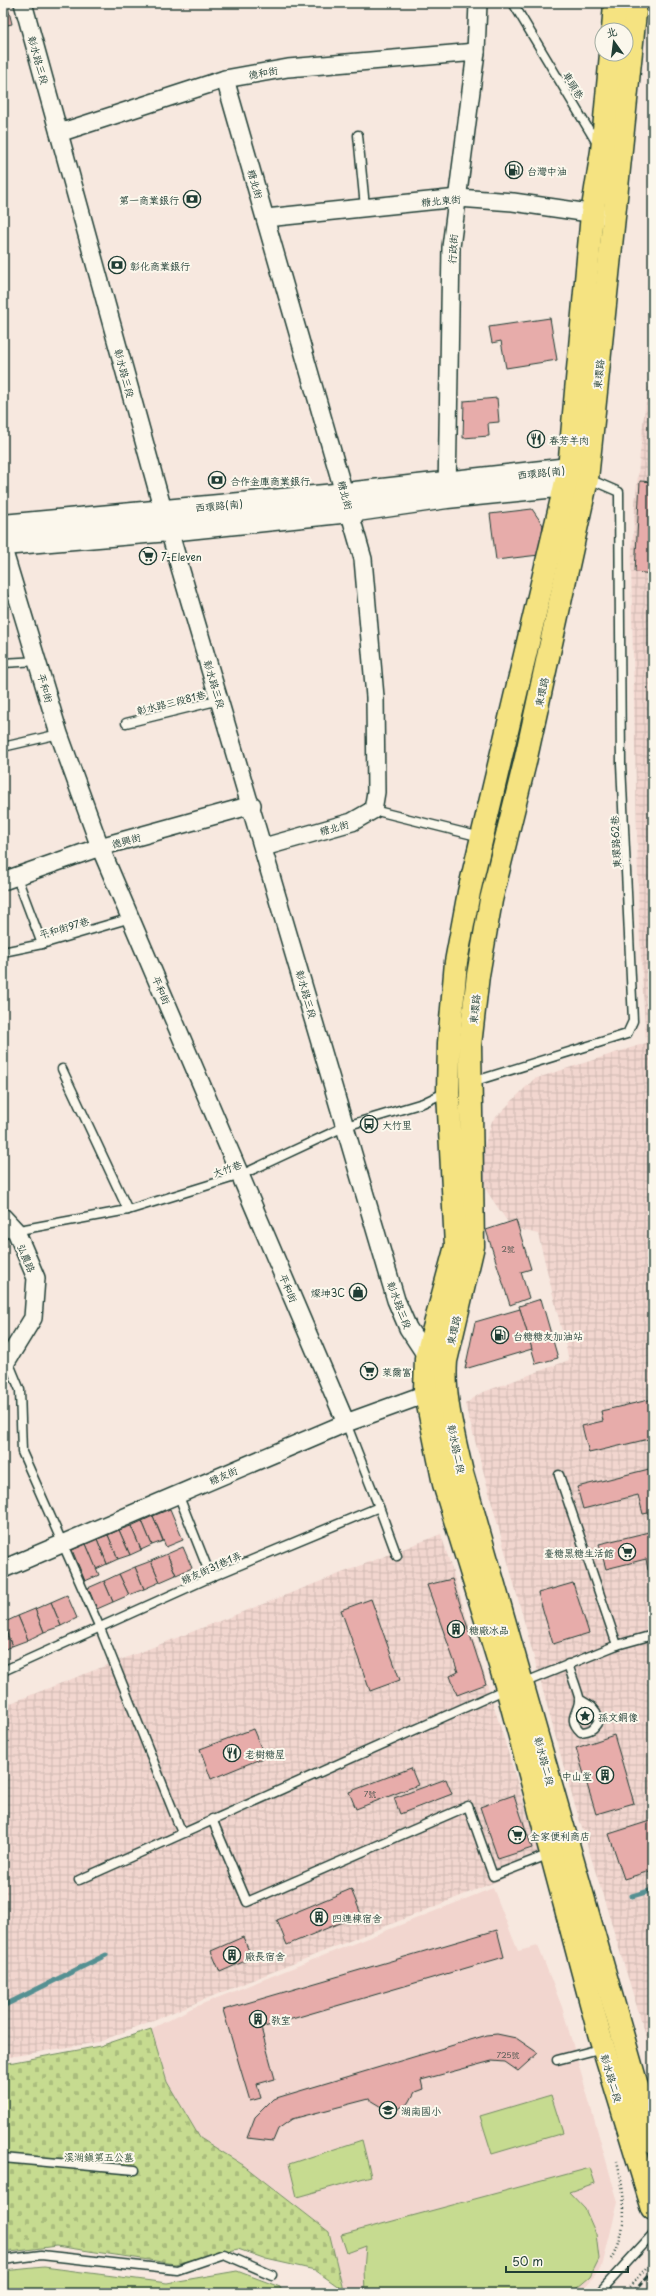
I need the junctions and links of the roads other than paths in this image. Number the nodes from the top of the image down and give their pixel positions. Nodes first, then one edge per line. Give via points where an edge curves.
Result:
1 (23, 3) edge
2 (478, 3) edge
3 (513, 3) edge
4 (615, 3) edge
5 (636, 3) edge
6 (614, 22) edge
7 (476, 52) junction
8 (610, 62) edge
9 (225, 79) junction
10 (59, 133) junction
11 (358, 135) dead end
12 (602, 151) junction
13 (620, 177) junction
14 (458, 198) junction
15 (365, 207) junction
16 (592, 214) junction
17 (615, 216) junction
18 (266, 218) junction
19 (574, 477) junction
20 (446, 489) junction
21 (348, 503) junction
22 (163, 510) junction
23 (3, 526) edge
24 (169, 530) junction
25 (3, 544) edge
26 (3, 549) edge
27 (38, 661) junction
28 (3, 663) edge
29 (220, 700) junction
30 (126, 723) dead end
31 (59, 734) junction
32 (3, 747) edge
33 (252, 805) junction
34 (373, 810) junction
35 (482, 837) junction
36 (100, 847) junction
37 (264, 847) junction
38 (9, 878) edge
39 (130, 918) junction
40 (42, 944) junction
41 (3, 952) edge
42 (62, 1069) dead end
43 (471, 1082) junction
44 (448, 1092) junction
45 (346, 1126) junction
46 (241, 1175) junction
47 (128, 1210) junction
48 (3, 1217) edge
49 (9, 1232) edge
50 (426, 1358) junction
51 (5, 1364) edge
52 (439, 1386) junction
53 (346, 1423) junction
54 (559, 1475) dead end
55 (178, 1494) junction
56 (379, 1507) junction
57 (62, 1543) junction
58 (397, 1556) dead end
59 (3, 1569) edge
60 (211, 1577) junction
61 (100, 1628) junction
62 (653, 1635) edge
63 (617, 1645) junction
64 (568, 1664) junction
65 (3, 1671) edge
66 (515, 1685) junction
67 (579, 1699) dead end
68 (212, 1819) junction
69 (182, 1833) junction
70 (550, 1854) junction
71 (78, 1880) dead end
72 (613, 2045) junction
73 (557, 2060) dead end
74 (653, 2142) edge
75 (3, 2158) edge
76 (135, 2170) dead end
77 (653, 2209) edge
78 (653, 2234) edge
79 (3, 2260) edge
80 (272, 2275) dead end
81 (599, 2293) edge

1 - 10 street, 彰水路三段
2 - 7 street, 行政街
3 - 12 lane, 車頭巷
4 - 6 main road
5 - 13 main road, 東環路
7 - 9 street, 德和街 via 288,68
7 - 14 street, 行政街
8 - 12 main road, 東環路
9 - 10 street, 德和街
9 - 18 street, 糖北街
10 - 22 street, 彰水路三段
11 - 15 lane
12 - 13 lane, 車頭巷
12 - 16 main road, 東環路
13 - 17 main road, 東環路
14 - 15 street, 糖北東街
14 - 16 street, 糖北東街 via 513,202
14 - 20 street, 行政街 via 451,247
15 - 18 street, 糖北東街
16 - 17 street, 糖北東街
16 - 19 main road, 東環路
17 - 19 main road, 東環路
18 - 21 street, 糖北街
19 - 20 main road, 西環路(南)
19 - 35 main road, 東環路
19 - 43 main road, 東環路 via 525,762 491,900 470,1045
19 - 43 lane, 東環路62巷 via 619,492 621,764 633,1021 627,1034
20 - 21 main road, 西環路(南)
21 - 22 main road, 西環路(南)
21 - 24 main road, 西環路(南)
21 - 34 street, 糖北街 via 363,559 375,697 376,792
22 - 23 main road, 西環路(南)
22 - 24 street, 彰水路三段
24 - 25 main road, 西環路(南)
24 - 29 street, 彰水路三段
26 - 27 street, 平和街
27 - 28 lane
27 - 31 street, 平和街
29 - 30 lane, 彰水路三段81巷
29 - 33 street, 彰水路三段
31 - 32 lane
31 - 36 street, 平和街
33 - 36 street, 德興街
33 - 37 street, 彰水路三段
34 - 35 lane
34 - 37 street, 糖北街 via 352,822
35 - 44 main road, 東環路 via 456,962
36 - 38 street, 德興街
36 - 39 street, 平和街
37 - 45 street, 彰水路三段
38 - 40 lane
39 - 40 lane, 平和街97巷
39 - 46 street, 平和街
40 - 41 lane, 平和街97巷
42 - 47 lane
43 - 44 lane, 東環路62巷
43 - 52 main road, 東環路 via 473,1246
44 - 45 lane, 大竹巷 via 423,1103
44 - 50 main road, 東環路 via 456,1246
45 - 46 lane, 大竹巷
45 - 50 street, 彰水路三段 via 396,1300 408,1328
46 - 47 lane, 大竹巷
46 - 53 street, 平和街
47 - 49 lane, 大竹巷
48 - 49 street, 弘農路
49 - 51 street, 弘農路 via 36,1278 33,1318
50 - 52 main road
51 - 57 lane via 20,1390 22,1452
52 - 53 street, 糖友街
52 - 66 main road, 彰水路二段
52 - 66 main road, 彰水路二段 via 444,1484
53 - 55 street, 糖友街
53 - 56 lane
54 - 63 lane
55 - 57 street, 糖友街
55 - 60 lane
56 - 58 lane
56 - 60 lane, 糖友街31巷1弄
57 - 59 street, 糖友街
57 - 61 lane
60 - 61 lane, 糖友街31巷1弄
61 - 65 lane, 糖友街31巷1弄
61 - 69 lane
62 - 63 lane
63 - 64 lane
64 - 66 lane
64 - 67 lane
66 - 68 lane
66 - 70 main road, 彰水路二段
66 - 72 main road, 彰水路二段 via 568,1849
68 - 69 lane
68 - 70 lane via 247,1902 468,1806 494,1876
69 - 71 lane
70 - 72 main road, 彰水路二段
72 - 73 lane
72 - 74 main road, 彰水路二段
72 - 77 main road, 彰水路二段
75 - 76 lane
78 - 81 lane
79 - 80 lane via 41,2255 176,2270 224,2254

